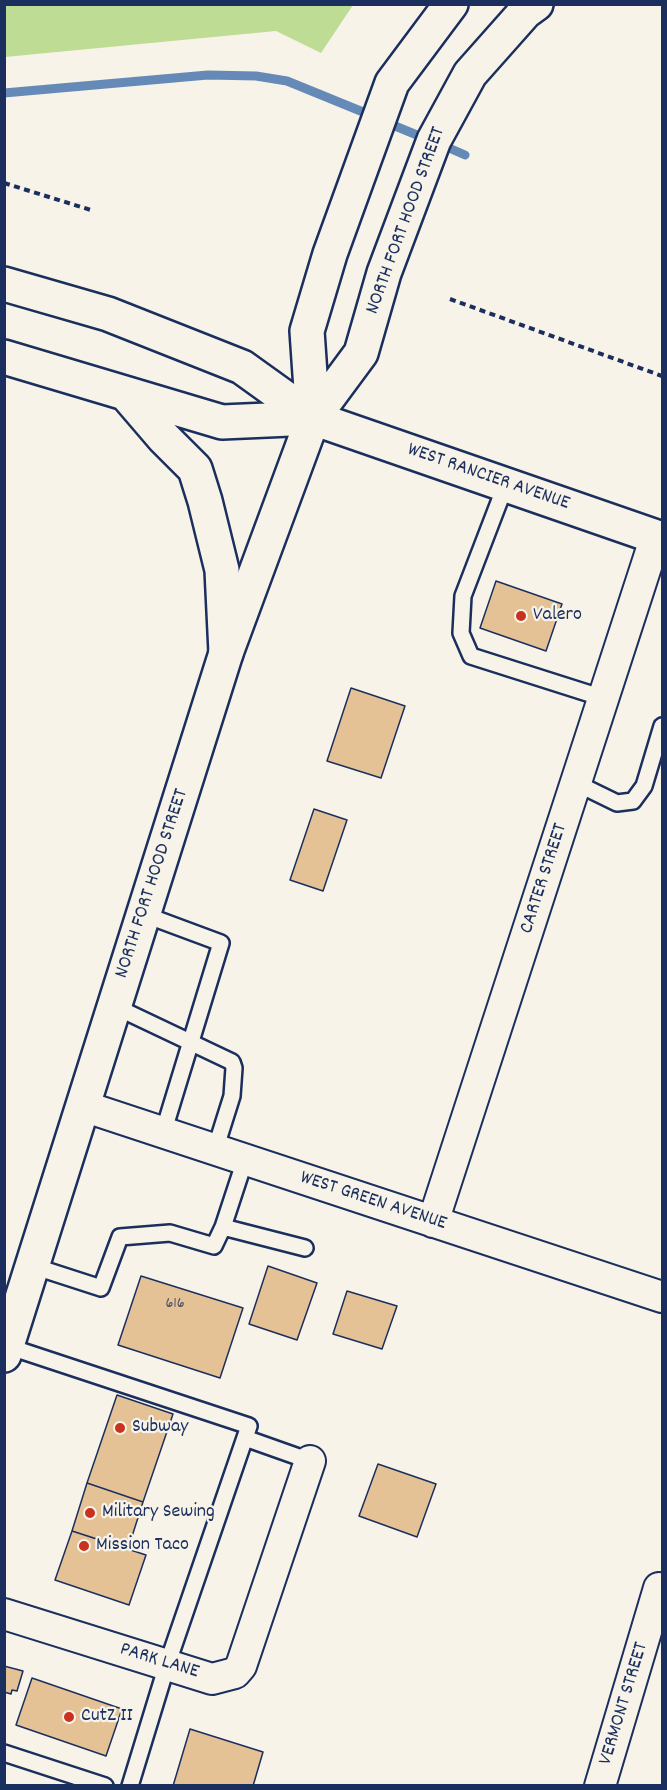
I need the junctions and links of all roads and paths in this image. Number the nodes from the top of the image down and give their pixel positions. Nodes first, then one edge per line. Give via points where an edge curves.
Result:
1 (451, 4) edge
2 (536, 4) edge
3 (4, 183) edge
4 (94, 211) dead end
5 (4, 284) edge
6 (450, 299) dead end
7 (4, 357) edge
8 (663, 376) edge
9 (127, 395) junction
10 (313, 418) junction
11 (506, 484) junction
12 (659, 538) edge
13 (226, 653) junction
14 (603, 698) junction
15 (663, 726) edge
16 (576, 783) junction
17 (143, 915) junction
18 (114, 1006) junction
19 (191, 1042) junction
20 (83, 1106) junction
21 (163, 1133) junction
22 (215, 1150) junction
23 (245, 1160) junction
24 (433, 1222) junction
25 (223, 1227) junction
26 (305, 1248) dead end
27 (33, 1266) junction
28 (663, 1297) edge
29 (6, 1350) edge
30 (245, 1438) junction
31 (310, 1461) joint
32 (659, 1588) dead end
33 (4, 1614) edge
34 (167, 1665) junction
35 (4, 1753) edge
36 (61, 1779) edge
37 (105, 1785) edge
38 (130, 1785) edge
39 (600, 1785) edge

1 - 10 street, NORTH FORT HOOD STREET via 392,83 330,254 308,332
2 - 10 street, NORTH FORT HOOD STREET via 470,74 434,140 384,273 361,352
3 - 4 path
5 - 10 street via 108,314 242,367
6 - 8 path
7 - 9 street
9 - 10 street via 222,422
9 - 13 street via 195,469 222,570
10 - 11 street, WEST RANCIER AVENUE
10 - 13 street, NORTH FORT HOOD STREET
11 - 12 street, WEST RANCIER AVENUE
11 - 14 lane via 463,596 461,633 471,656
12 - 14 street, CARTER STREET
13 - 17 street, NORTH FORT HOOD STREET
14 - 16 street, CARTER STREET
15 - 16 lane via 644,786 633,801 617,803
16 - 24 street, CARTER STREET
17 - 18 street, NORTH FORT HOOD STREET
17 - 19 lane via 220,943
18 - 19 lane
18 - 20 street, NORTH FORT HOOD STREET
19 - 21 lane
19 - 22 lane via 232,1062 234,1068 232,1096
20 - 21 street, WEST GREEN AVENUE
20 - 27 street, NORTH FORT HOOD STREET
21 - 22 street, WEST GREEN AVENUE
22 - 23 street, WEST GREEN AVENUE
23 - 24 street, WEST GREEN AVENUE
23 - 25 lane
24 - 28 street, WEST GREEN AVENUE
25 - 26 lane
25 - 27 lane via 214,1246 170,1233 120,1237 101,1288
27 - 29 street, NORTH FORT HOOD STREET
29 - 30 lane via 249,1426
30 - 31 lane
30 - 34 lane
31 - 34 street, PARK LANE via 241,1666 235,1673 212,1679
32 - 39 street, VERMONT STREET
33 - 34 street, PARK LANE
34 - 38 lane
35 - 36 lane
36 - 37 lane

